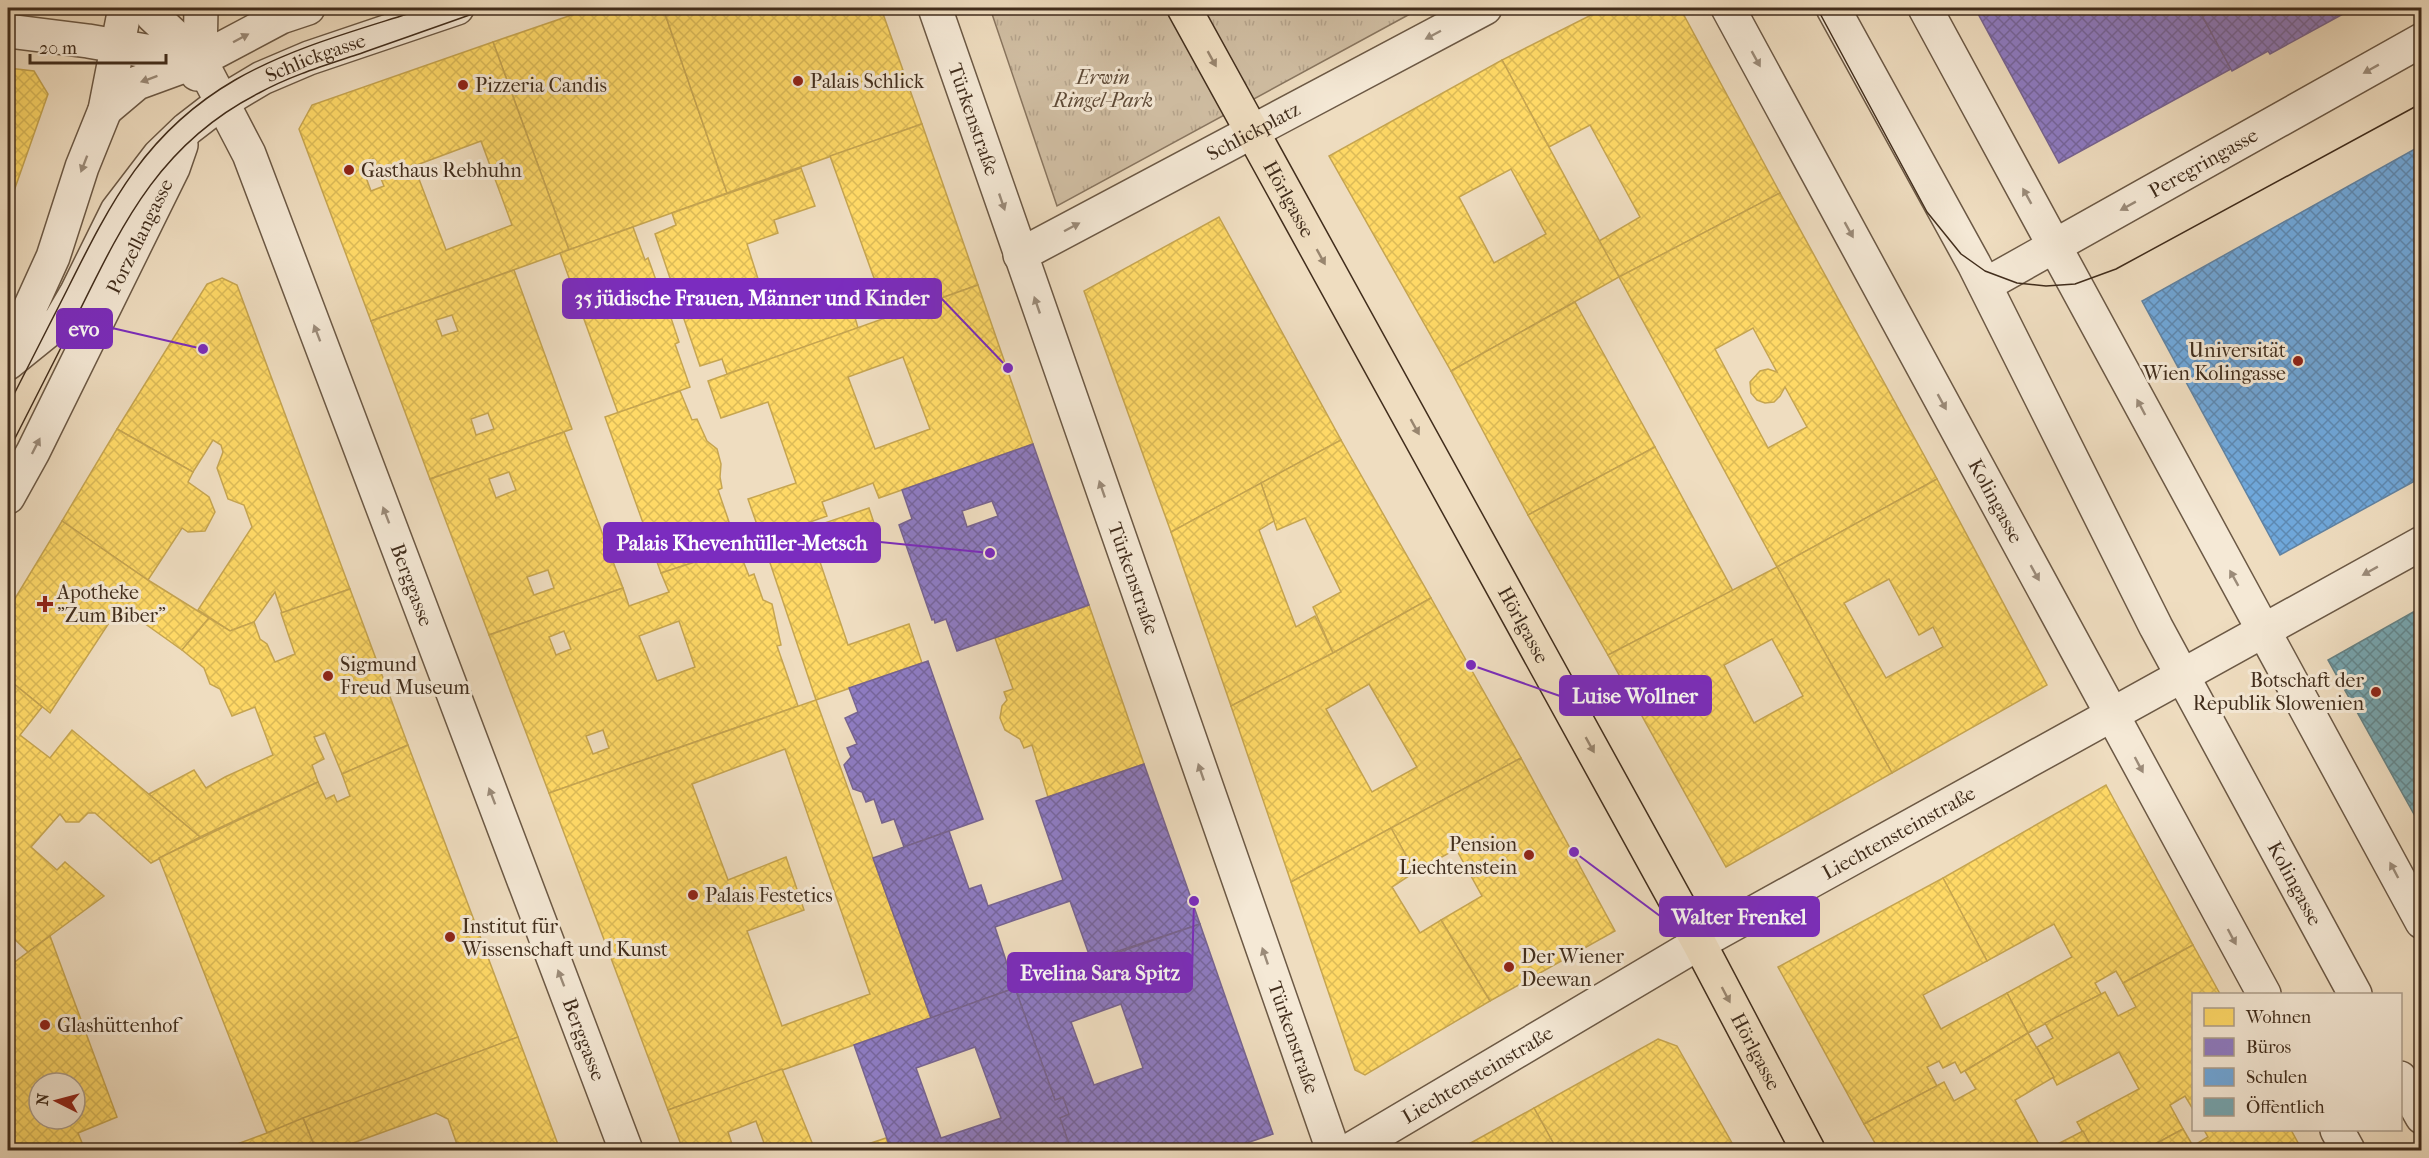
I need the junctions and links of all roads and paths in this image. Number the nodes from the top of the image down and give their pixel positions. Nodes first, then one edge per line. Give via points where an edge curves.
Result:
1 (126, 8) edge
2 (149, 8) edge
3 (201, 8) edge
4 (457, 8) edge
5 (935, 8) edge
6 (1184, 8) edge
7 (1485, 8) edge
8 (1728, 8) edge
9 (1833, 8) edge
10 (1925, 8) edge
11 (294, 12) edge
12 (8, 31) edge
13 (2421, 40) edge
14 (103, 44) junction
15 (200, 60) junction
16 (222, 102) junction
17 (105, 110) junction
18 (187, 129) junction
19 (1252, 132) junction
20 (2055, 247) junction
21 (1020, 255) junction
22 (1985, 285) junction
23 (8, 356) edge
24 (8, 363) edge
25 (8, 497) edge
26 (2421, 543) edge
27 (2263, 629) junction
28 (2182, 675) junction
29 (2112, 714) junction
30 (2421, 922) edge
31 (1699, 943) junction
32 (2263, 993) edge
33 (2354, 993) edge
34 (2402, 1082) edge
35 (2421, 1117) edge
36 (2338, 1131) edge
37 (626, 1150) edge
38 (1333, 1150) edge
39 (1350, 1150) edge
40 (1808, 1150) edge
41 (2348, 1150) edge

1 - 14 street
2 - 15 street
3 - 15 street, Porzellangasse
4 - 16 street, Schlickgasse via 292,65
5 -> 21 street, Türkenstraße
6 -> 19 main road
7 -> 19 street, Schlickplatz
8 -> 29 street, Kolingasse
9 - 22 street, Kolingasse
20 -> 10 street
15 -> 11 street
12 - 14 street
13 -> 20 street, Peregringasse
14 - 15 street
14 - 17 street
15 - 16 street, Berggasse
15 -> 17 street via 137,83
15 - 18 street, Porzellangasse
16 - 18 street, Schlickgasse
37 -> 16 street, Berggasse via 249,154
17 -> 23 street via 53,257
18 - 24 street, Schlickgasse via 159,156 117,211 60,321
25 -> 18 street, Porzellangasse via 173,168
21 -> 19 street, Schlickplatz
19 -> 31 main road, Hörlgasse
20 - 22 street, Peregringasse
27 -> 20 street
38 -> 21 street, Türkenstraße
22 - 28 street, Kolingasse
26 -> 27 street, Liechtensteinstraße
27 - 28 street, Liechtensteinstraße
30 -> 27 street
28 - 29 street, Liechtensteinstraße
28 - 33 street, Kolingasse
29 - 31 street, Liechtensteinstraße
29 -> 32 street, Kolingasse
31 - 39 street, Liechtensteinstraße
31 -> 40 main road, Hörlgasse
34 - 35 street
36 - 41 street

